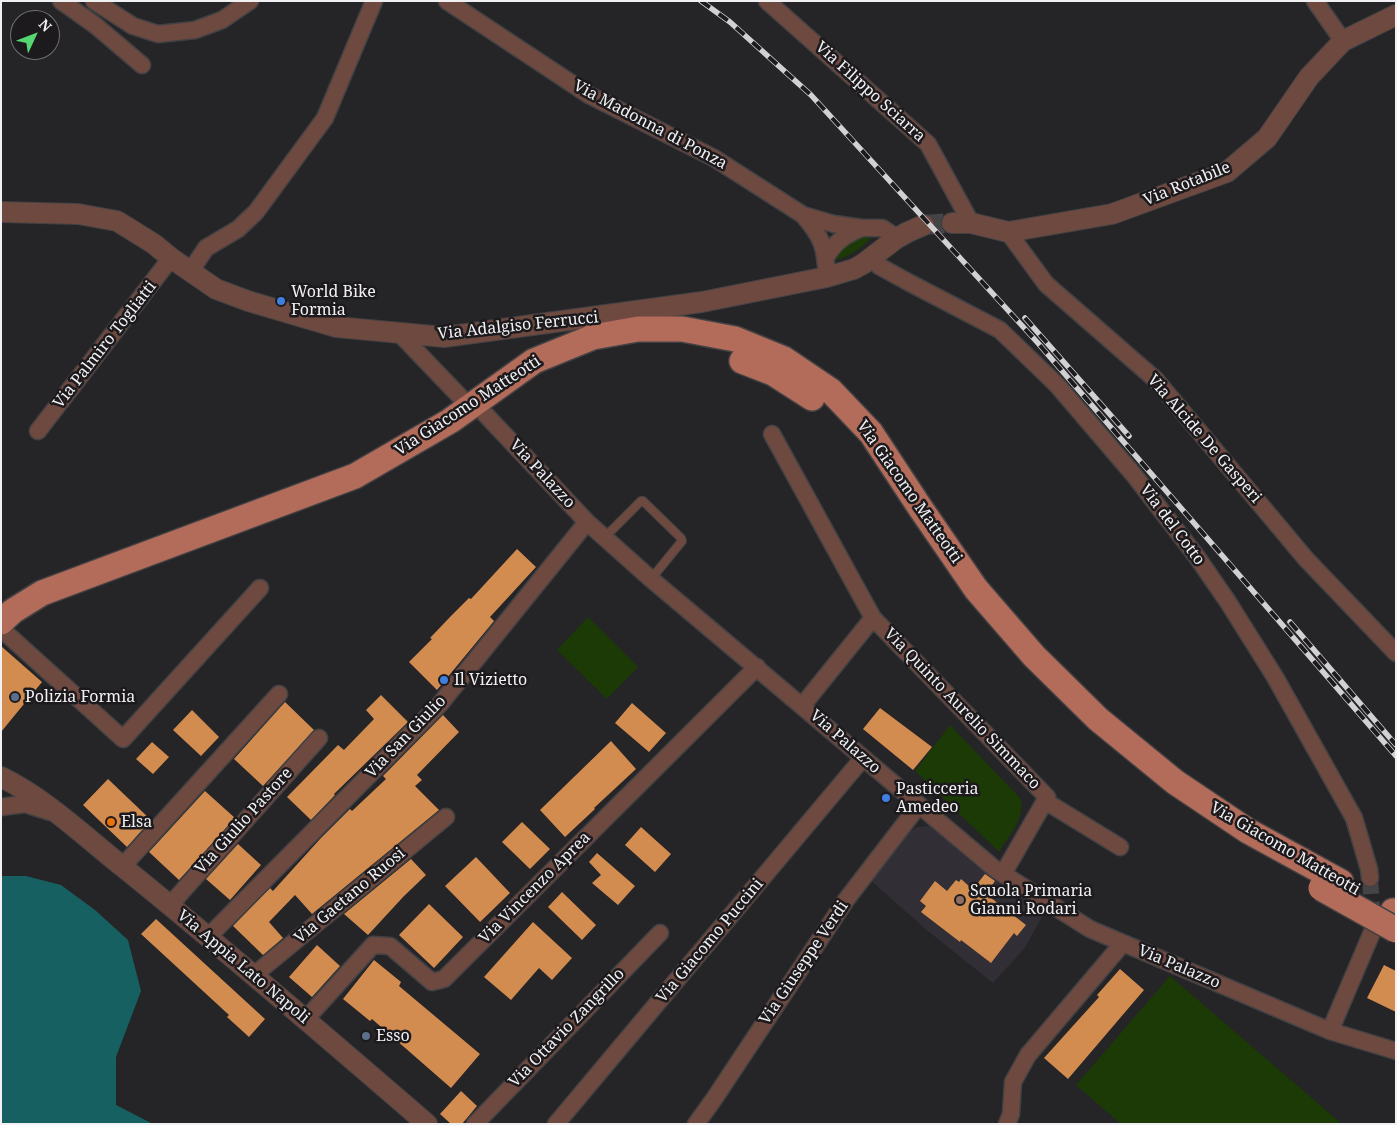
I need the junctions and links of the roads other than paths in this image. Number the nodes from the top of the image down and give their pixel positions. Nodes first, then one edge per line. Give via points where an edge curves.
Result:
1 (61, 1) edge
2 (94, 1) edge
3 (250, 1) edge
4 (374, 1) edge
5 (447, 1) edge
6 (766, 1) edge
7 (1315, 1) edge
8 (1396, 15) edge
9 (1343, 42) junction
10 (142, 65) dead end
11 (1, 212) edge
12 (803, 215) junction
13 (961, 223) joint
14 (924, 225) tunnel mouth
15 (862, 228) junction
16 (1008, 232) junction
17 (897, 238) junction
18 (826, 257) junction
19 (171, 258) junction
20 (872, 258) junction
21 (190, 272) junction
22 (827, 277) junction
23 (399, 333) junction
24 (477, 410) junction
25 (38, 431) dead end
26 (772, 434) dead end
27 (587, 522) junction
28 (605, 537) junction
29 (651, 579) junction
30 (260, 588) dead end
31 (873, 618) junction
32 (3, 632) edge
33 (1396, 653) edge
34 (756, 667) junction
35 (279, 694) dead end
36 (802, 706) junction
37 (318, 738) dead end
38 (863, 758) junction
39 (1, 777) edge
40 (1044, 801) junction
41 (919, 805) junction
42 (1, 807) edge
43 (56, 813) junction
44 (446, 817) dead end
45 (1120, 848) dead end
46 (122, 867) junction
47 (1003, 874) junction
48 (1370, 878) tunnel mouth
49 (1331, 885) junction
50 (170, 905) junction
51 (1389, 921) edge
52 (660, 933) dead end
53 (208, 937) junction
54 (1123, 943) junction
55 (254, 975) junction
56 (306, 1020) junction
57 (1330, 1031) junction
58 (1396, 1050) edge
59 (1013, 1121) edge
60 (427, 1124) edge
61 (475, 1124) edge
62 (556, 1124) edge
63 (696, 1124) edge

1 - 10 street via 95,24
2 - 3 street via 133,26 158,34 195,30 222,20
4 - 21 street via 325,118 256,212 238,229 206,248
5 - 12 street, Via Madonna di Ponza via 589,95 714,158
6 - 13 street, Via Filippo Sciarra via 928,144
7 - 9 street
8 - 9 street, Via Rotabile
9 - 16 street, Via Rotabile via 1309,77 1267,138 1228,172 1112,214
11 - 19 street, Via Adalgiso Ferrucci via 78,214 117,221
12 - 15 street, Via Madonna di Ponza
12 - 18 street, Via Madonna di Ponza via 816,230
13 - 16 street
14 - 17 street, Via Adalgiso Ferrucci
15 - 17 street, Via Madonna di Ponza via 882,228
15 - 18 street via 837,242
16 - 33 street, Via Alcide De Gasperi via 1046,284 1156,380 1306,559
17 - 20 street, Via Adalgiso Ferrucci
18 - 22 street, Via Madonna di Ponza
19 - 21 street, Via Adalgiso Ferrucci
19 - 25 street, Via Palmiro Togliatti
20 - 22 street, Via Adalgiso Ferrucci via 854,269
20 - 48 street, Via del Cotto via 879,266 1000,330 1057,385 1134,475 1223,595 1275,677 1354,818
21 - 23 street, Via Adalgiso Ferrucci via 216,290 336,327
22 - 23 street, Via Adalgiso Ferrucci via 702,302 444,337
23 - 24 street, Via Palazzo
24 - 27 street, Via Palazzo
24 - 32 main road, Via Giacomo Matteotti via 442,425 355,476 42,593 13,611
24 - 49 main road, Via Giacomo Matteotti via 539,376 595,354 642,345 683,345 728,355 773,373 816,400 854,437 967,598 1024,665 1091,732 1164,793 1240,843
24 - 49 main road, Via Giacomo Matteotti via 534,361 593,337 638,329 682,329 734,339 784,359 830,390 870,433 976,589 1034,656 1098,719 1175,782
26 - 31 street, Via Quinto Aurelio Simmaco
27 - 28 street, Via Palazzo
27 - 53 street, Via San Giulio via 440,704
28 - 29 street, Via Palazzo
28 - 29 lane via 643,501 682,538
29 - 34 street, Via Palazzo
30 - 32 street via 123,739
31 - 36 street, Via Quinto Aurelio Simmaco
31 - 40 street, Via Quinto Aurelio Simmaco via 1047,796
34 - 36 street, Via Palazzo
34 - 56 street, Via Vincenzo Aprea via 444,978 432,982 390,946 373,945
35 - 46 street
36 - 38 street, Via Palazzo
37 - 50 street, Via Giulio Pastore
38 - 41 street, Via Palazzo
38 - 62 street, Via Giacomo Puccini
39 - 43 street, Via Appia Lato Napoli
40 - 45 street, Via Quinto Aurelio Simmaco
40 - 47 street, Via Quinto Aurelio Simmaco
41 - 47 street, Via Palazzo
41 - 63 street, Via Giuseppe Verdi via 846,900
42 - 43 street, Via Appia Lato Napoli via 25,804
43 - 46 street, Via Appia Lato Napoli
44 - 55 street, Via Gaetano Ruosi
46 - 50 street, Via Appia Lato Napoli
47 - 54 street, Via Palazzo via 1090,929
49 - 51 main road, Via Giacomo Matteotti
50 - 53 street, Via Appia Lato Napoli
51 - 57 street
52 - 61 street, Via Ottavio Zangrillo
53 - 55 street, Via Appia Lato Napoli
54 - 57 street, Via Palazzo
54 - 59 street via 1028,1054 1013,1082
55 - 56 street, Via Appia Lato Napoli
56 - 60 street, Via Appia Lato Napoli
57 - 58 street, Via Palazzo

